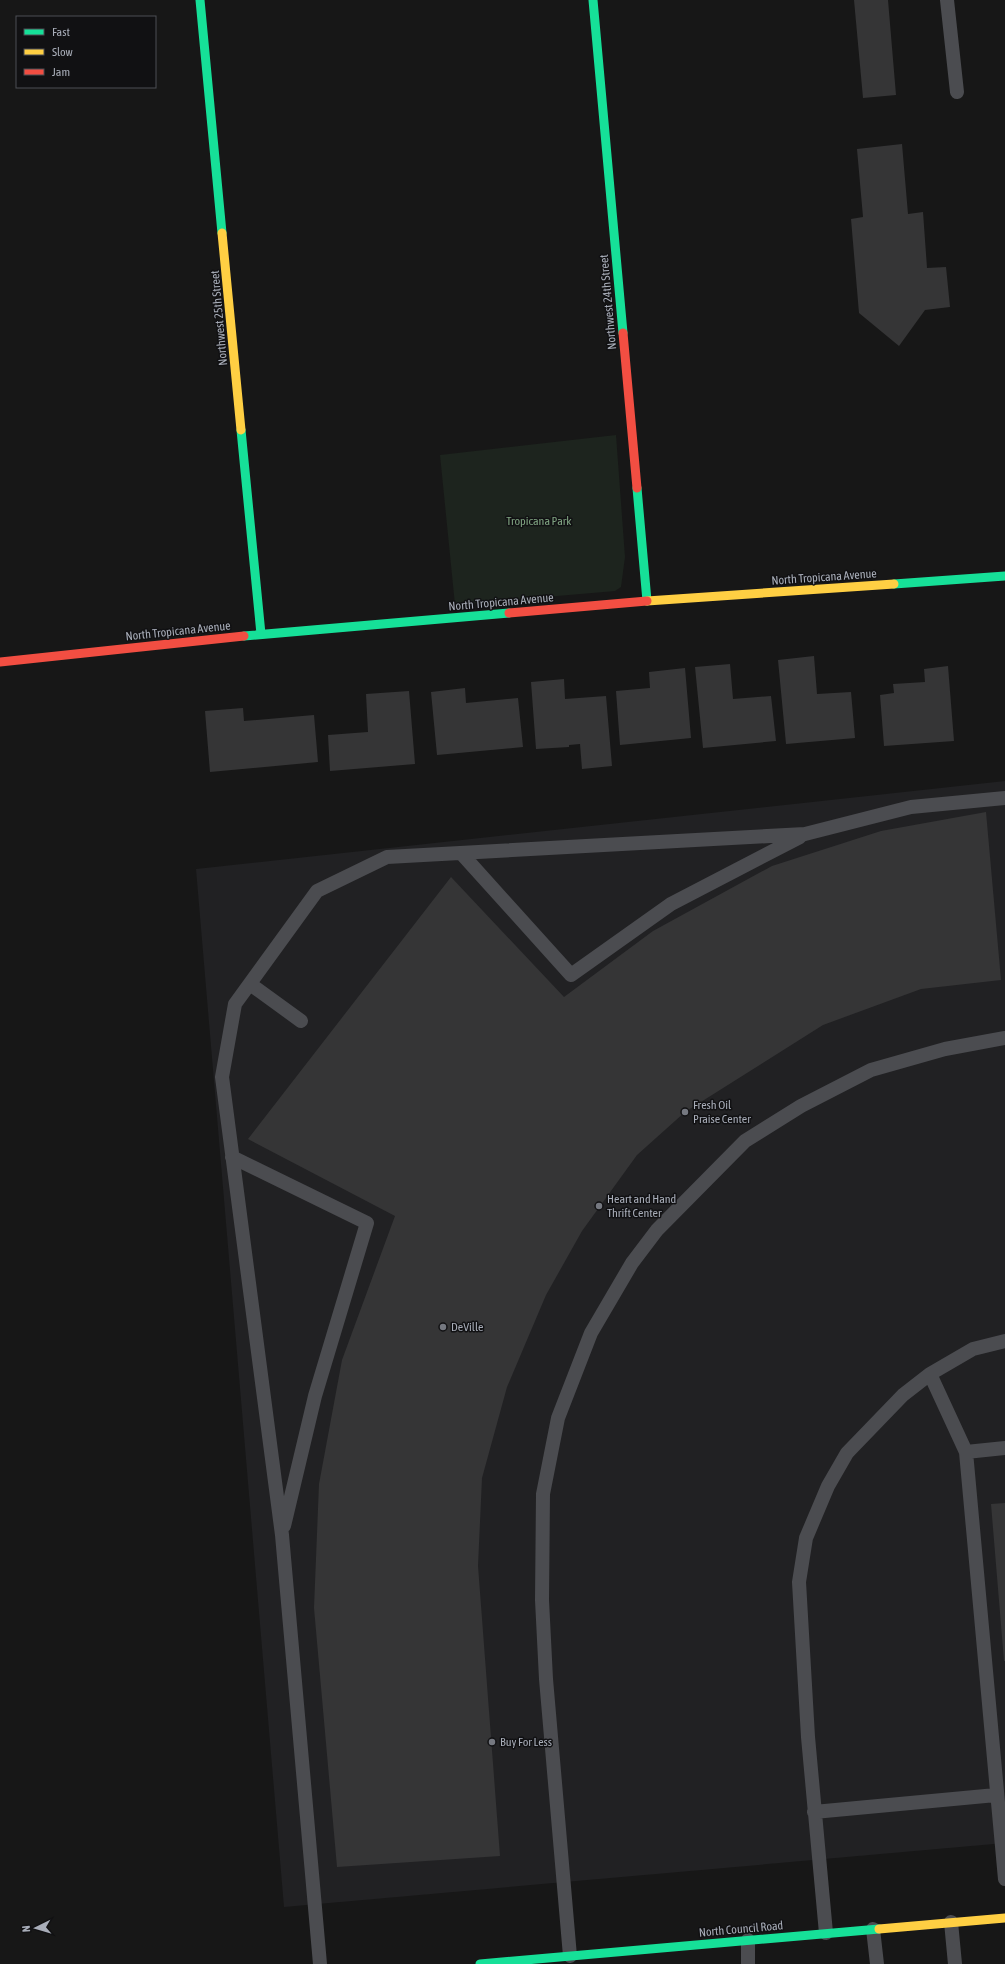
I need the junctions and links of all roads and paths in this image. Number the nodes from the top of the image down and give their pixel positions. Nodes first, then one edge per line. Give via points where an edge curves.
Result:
1 (200, 0) edge
2 (594, 0) edge
3 (947, 0) edge
4 (957, 92) dead end
5 (1005, 576) edge
6 (647, 601) junction
7 (261, 634) junction
8 (0, 662) edge
9 (1005, 798) edge
10 (805, 834) junction
11 (461, 853) junction
12 (250, 984) junction
13 (301, 1021) dead end
14 (1005, 1038) edge
15 (232, 1157) junction
16 (1005, 1341) edge
17 (930, 1374) junction
18 (1005, 1448) edge
19 (966, 1452) junction
20 (282, 1535) junction
21 (1000, 1803) edge
22 (814, 1812) junction
23 (1005, 1879) edge
24 (1005, 1918) edge
25 (952, 1922) junction
26 (873, 1929) junction
27 (826, 1933) junction
28 (748, 1940) junction
29 (570, 1956) junction
30 (617, 1958) edge
31 (320, 1964) edge
32 (480, 1964) edge
33 (748, 1964) edge
34 (877, 1964) edge
35 (956, 1964) edge

1 - 7 street, Northwest 25th Street
2 - 6 street, Northwest 24th Street
3 - 4 lane
5 - 6 street, North Tropicana Avenue
6 - 7 street, North Tropicana Avenue
7 - 8 street, North Tropicana Avenue
9 - 10 lane via 911,808
10 - 11 lane
10 - 11 lane via 671,904 571,975
11 - 12 lane via 387,857 317,891
12 - 13 lane
12 - 15 lane via 235,1004 222,1077
14 - 29 lane via 945,1048 871,1070 801,1106 745,1141 657,1230 632,1263 591,1333 558,1418 543,1494 542,1600 546,1679
15 - 20 lane
15 - 20 lane via 367,1223 315,1396
16 - 17 lane via 973,1349
17 - 19 lane
17 - 22 lane via 903,1395 847,1453 828,1486 806,1538 799,1582
18 - 19 lane
19 - 21 lane
20 - 31 lane
21 - 22 lane
21 - 23 lane
22 - 27 lane
24 - 25 street, North Council Road
25 - 26 street, North Council Road
25 - 35 lane
26 - 27 street, North Council Road
26 - 34 lane
27 - 28 street, North Council Road
28 - 30 street, North Council Road
28 - 33 lane
29 - 30 street, North Council Road
29 - 32 street, North Council Road

